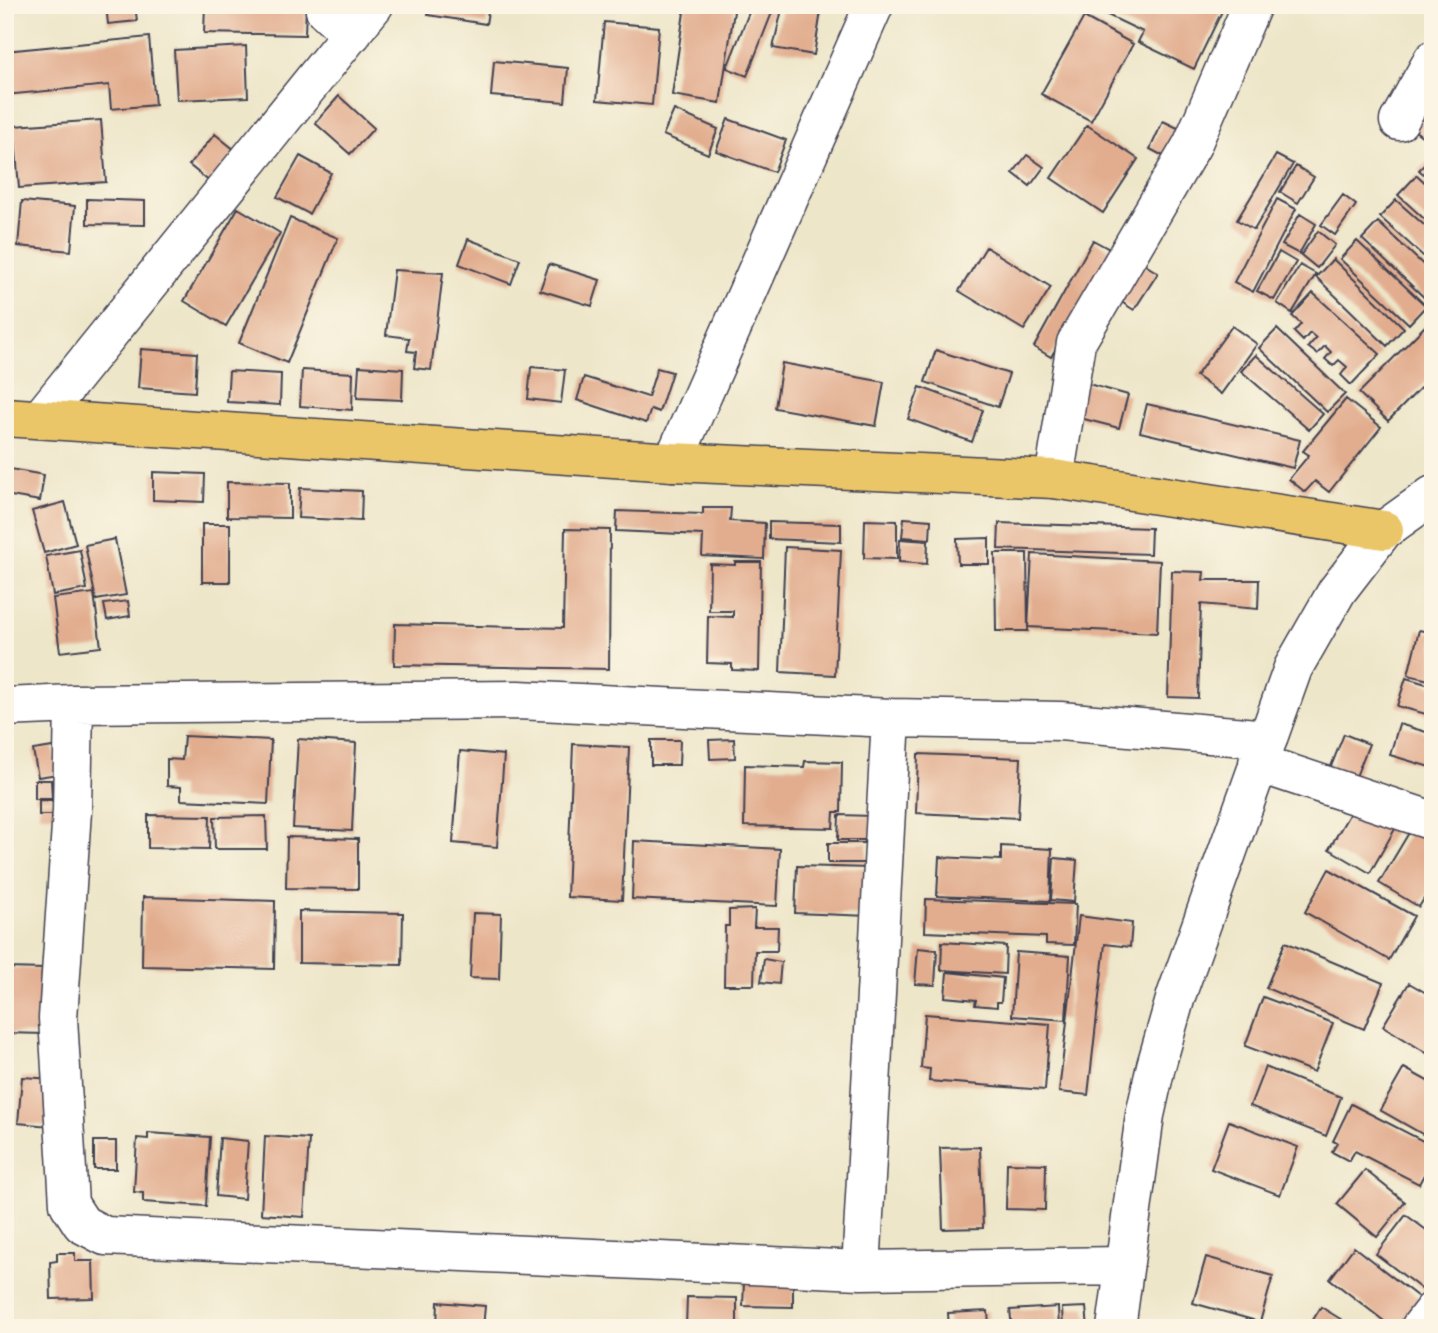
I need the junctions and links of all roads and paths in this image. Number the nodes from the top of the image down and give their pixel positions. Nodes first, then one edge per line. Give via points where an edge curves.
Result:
1 (326, 5) edge
2 (874, 5) edge
3 (1252, 5) edge
4 (363, 20) edge
5 (1433, 60) edge
6 (1399, 121) dead end
7 (23, 418) edge
8 (673, 462) junction
9 (1054, 479) junction
10 (1433, 495) edge
11 (1384, 530) junction
12 (74, 704) junction
13 (5, 707) edge
14 (891, 718) junction
15 (1263, 751) junction
16 (1433, 821) edge
17 (1122, 1266) junction
18 (861, 1270) junction
19 (1433, 1311) edge
20 (1115, 1328) edge
21 (1420, 1328) edge

1 - 4 street via 325,10
2 - 8 street
3 - 9 street via 1192,145 1076,343
4 - 7 street
5 - 6 street
7 - 8 main road
8 - 9 main road
9 - 11 main road
10 - 11 street
11 - 15 street via 1311,633
12 - 13 street
12 - 14 street via 518,700
12 - 18 street via 58,1018 69,1204 82,1224 105,1236
14 - 15 street via 1060,721
14 - 18 street
15 - 16 street
15 - 17 street via 1176,996 1156,1066
17 - 18 street
17 - 20 street
19 - 21 street

